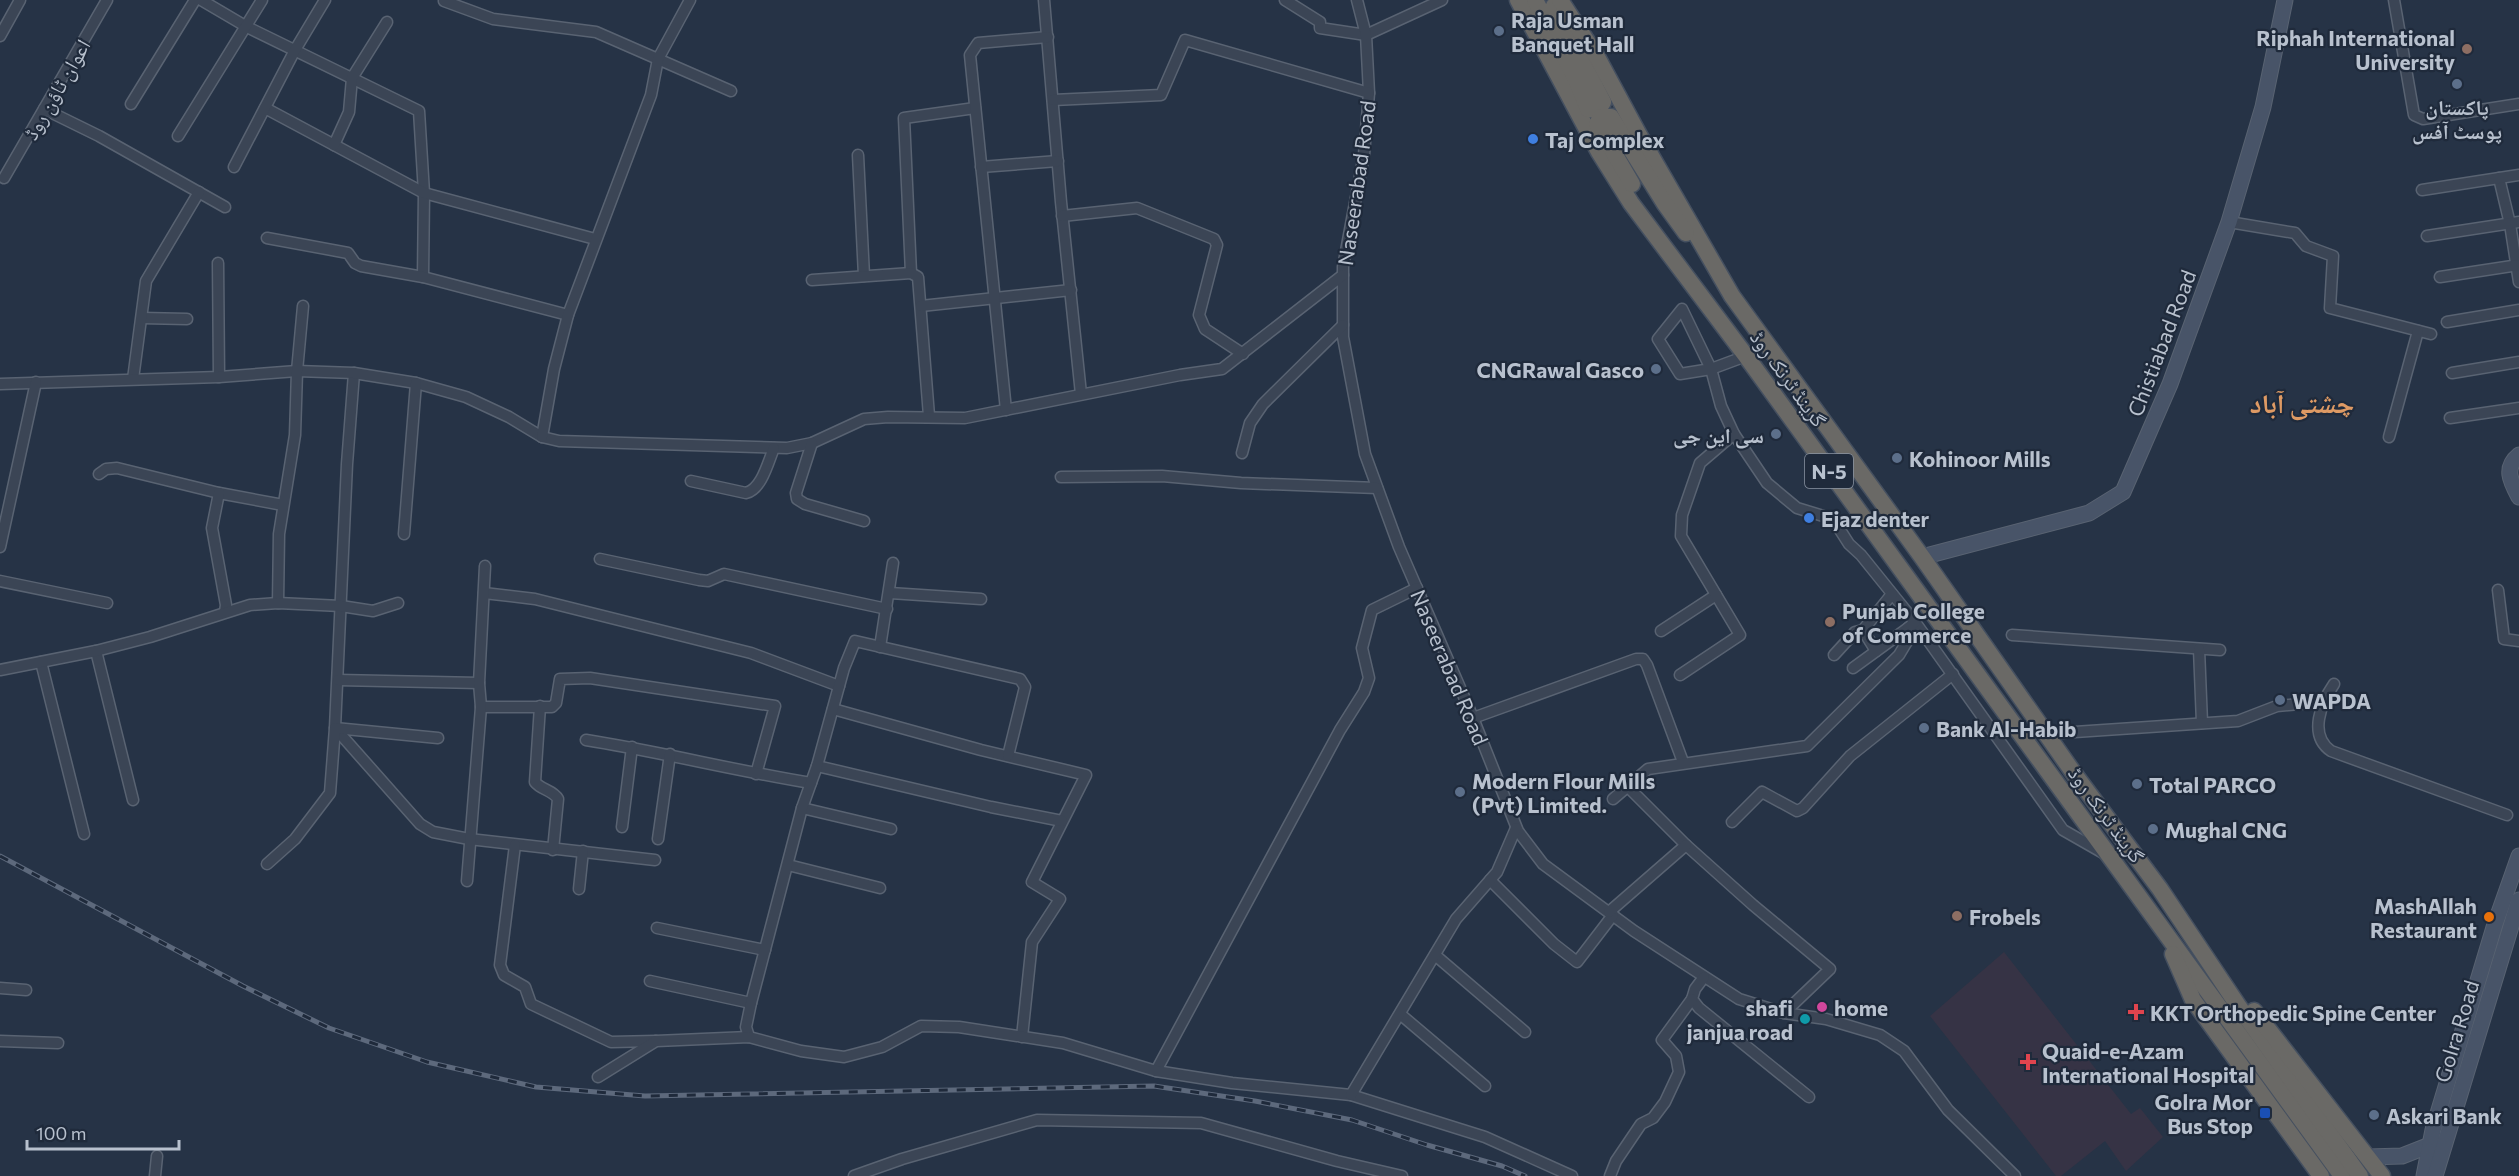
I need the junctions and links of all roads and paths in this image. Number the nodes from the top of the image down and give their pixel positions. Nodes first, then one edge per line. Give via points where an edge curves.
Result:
1 (20, 0) edge
2 (107, 0) edge
3 (195, 0) edge
4 (201, 0) edge
5 (262, 0) edge
6 (324, 0) edge
7 (444, 0) edge
8 (690, 0) edge
9 (1044, 0) edge
10 (1285, 0) edge
11 (1357, 0) edge
12 (1443, 0) edge
13 (1518, 0) edge
14 (1535, 0) edge
15 (1551, 0) edge
16 (1560, 0) edge
17 (2285, 0) edge
18 (2394, 0) edge
19 (387, 22) dead end
20 (247, 27) junction
21 (1366, 35) junction
22 (0, 36) edge
23 (1048, 37) junction
24 (295, 50) junction
25 (658, 59) junction
26 (352, 78) junction
27 (731, 91) dead end
28 (1369, 93) junction
29 (1053, 100) junction
30 (131, 104) dead end
31 (2519, 104) edge
32 (265, 108) junction
33 (975, 108) junction
34 (44, 109) junction
35 (178, 136) dead end
36 (334, 144) junction
37 (858, 155) dead end
38 (1058, 161) junction
39 (981, 166) junction
40 (234, 167) dead end
41 (2519, 175) edge
42 (2499, 178) junction
43 (1, 179) edge
44 (2422, 190) dead end
45 (199, 192) junction
46 (424, 193) junction
47 (225, 207) dead end
48 (1062, 216) junction
49 (2229, 222) junction
50 (2514, 223) edge
51 (2427, 236) dead end
52 (267, 238) dead end
53 (595, 239) junction
54 (218, 262) dead end
55 (2518, 265) edge
56 (910, 273) junction
57 (1342, 275) junction
58 (864, 276) junction
59 (423, 277) junction
60 (2440, 277) dead end
61 (813, 280) dead end
62 (2519, 282) edge
63 (1071, 290) junction
64 (1697, 290) junction
65 (1732, 296) junction
66 (994, 298) junction
67 (303, 306) dead end
68 (921, 306) junction
69 (2519, 310) edge
70 (568, 315) junction
71 (142, 318) junction
72 (187, 319) dead end
73 (2447, 322) dead end
74 (1343, 325) junction
75 (2418, 331) junction
76 (2431, 334) dead end
77 (1243, 354) junction
78 (1746, 356) junction
79 (2519, 362) edge
80 (1711, 369) junction
81 (297, 371) junction
82 (354, 373) junction
83 (2452, 373) dead end
84 (219, 377) junction
85 (133, 379) junction
86 (36, 382) junction
87 (416, 382) junction
88 (0, 384) edge
89 (1081, 394) junction
90 (2519, 408) edge
91 (1006, 410) junction
92 (929, 416) junction
93 (2450, 418) dead end
94 (1734, 434) junction
95 (542, 437) junction
96 (2389, 437) dead end
97 (812, 443) junction
98 (774, 448) junction
99 (1242, 453) dead end
100 (2517, 460) edge
101 (99, 474) dead end
102 (1061, 477) dead end
103 (691, 481) dead end
104 (1377, 488) junction
105 (2517, 488) edge
106 (219, 493) junction
107 (283, 505) junction
108 (864, 521) dead end
109 (404, 534) dead end
110 (0, 547) edge
111 (1922, 557) junction
112 (600, 560) dead end
113 (893, 563) dead end
114 (484, 566) dead end
115 (0, 581) edge
116 (1417, 588) junction
117 (2498, 590) dead end
118 (484, 592) junction
119 (890, 593) junction
120 (1892, 594) junction
121 (1716, 595) junction
122 (981, 599) dead end
123 (107, 603) dead end
124 (278, 603) junction
125 (398, 603) dead end
126 (341, 606) junction
127 (887, 609) junction
128 (225, 612) junction
129 (1911, 625) junction
130 (1863, 630) junction
131 (1661, 631) dead end
132 (2012, 635) dead end
133 (2519, 641) edge
134 (880, 647) junction
135 (2199, 649) junction
136 (2220, 650) dead end
137 (96, 651) junction
138 (1876, 651) junction
139 (1834, 655) dead end
140 (41, 662) junction
141 (1853, 668) dead end
142 (0, 670) edge
143 (1953, 674) junction
144 (1680, 675) dead end
145 (338, 680) junction
146 (479, 683) junction
147 (2334, 684) dead end
148 (839, 686) junction
149 (2322, 702) junction
150 (540, 706) junction
151 (481, 707) junction
152 (833, 709) junction
153 (1473, 718) junction
154 (2202, 723) junction
155 (335, 728) junction
156 (2045, 734) junction
157 (438, 738) dead end
158 (586, 740) dead end
159 (632, 747) junction
160 (670, 754) junction
161 (1008, 756) junction
162 (1683, 762) junction
163 (817, 766) junction
164 (756, 774) junction
165 (811, 783) junction
166 (1627, 786) junction
167 (1613, 799) dead end
168 (133, 800) dead end
169 (802, 808) junction
170 (2506, 815) dead end
171 (1062, 821) junction
172 (1732, 822) dead end
173 (622, 827) dead end
174 (1516, 828) junction
175 (891, 829) dead end
176 (84, 834) dead end
177 (469, 839) junction
178 (658, 839) dead end
179 (515, 845) junction
180 (1686, 845) junction
181 (553, 850) junction
182 (582, 851) junction
183 (2519, 856) edge
184 (2111, 858) junction
185 (655, 860) dead end
186 (267, 864) dead end
187 (788, 865) junction
188 (1490, 880) junction
189 (467, 881) dead end
190 (880, 888) dead end
191 (579, 890) dead end
192 (2519, 900) edge
193 (1611, 914) junction
194 (657, 928) dead end
195 (2163, 928) junction
196 (2187, 929) junction
197 (765, 950) junction
198 (1435, 955) junction
199 (1704, 977) junction
200 (650, 981) dead end
201 (0, 988) edge
202 (26, 990) dead end
203 (1692, 999) junction
204 (751, 1003) junction
205 (1784, 1013) junction
206 (1400, 1014) junction
207 (1526, 1032) dead end
208 (749, 1037) junction
209 (1022, 1037) junction
210 (0, 1041) edge
211 (656, 1041) junction
212 (58, 1043) dead end
213 (1156, 1071) junction
214 (598, 1077) dead end
215 (1485, 1086) dead end
216 (1351, 1095) junction
217 (1809, 1097) dead end
218 (2430, 1145) junction
219 (157, 1156) dead end
220 (2368, 1157) junction
221 (155, 1176) edge
222 (854, 1176) edge
223 (1402, 1176) edge
224 (1572, 1176) edge
225 (1610, 1176) edge
226 (2015, 1176) edge
227 (2321, 1176) edge
228 (2342, 1176) edge
229 (2360, 1176) edge
230 (2382, 1176) edge
231 (2424, 1176) edge
232 (2435, 1176) edge

1 - 22 street
2 - 34 street, اعوان ٹاؤن روڈ
3 - 30 street
4 - 20 street
5 - 20 street
6 - 24 street
7 - 25 street via 493,19 596,32
8 - 25 street
9 - 23 street
10 - 21 street via 1320,22 1320,28
11 - 21 street, Naseerabad Road
12 - 21 street
13 - 64 highway, گرینڈ ٹرنک روڈ / N-5 via 1599,152 1631,203
14 - 15 highway via 1588,109 1598,110 1603,102
16 - 65 highway, گرینڈ ٹرنک روڈ / N-5 via 1597,57
17 - 49 main road, Chistiabad Road via 2263,107
18 - 31 street via 2414,115 2423,119
19 - 26 street
20 - 24 street
20 - 35 street
21 - 28 street, Naseerabad Road
23 - 29 street
23 - 33 street via 978,43 970,55
24 - 26 street
24 - 32 street
25 - 27 street
25 - 53 street via 651,95
26 - 36 street via 349,112
26 - 46 street via 419,111
28 - 29 street via 1185,40 1161,95
28 - 57 street, Naseerabad Road via 1364,155
29 - 38 street
32 - 36 street
32 - 40 street
33 - 39 street
33 - 56 street via 904,118
34 - 43 street, اعوان ٹاؤن روڈ
34 - 45 street
36 - 46 street
37 - 58 street
38 - 39 street
38 - 48 street
39 - 66 street
41 - 42 street
42 - 44 street
42 - 50 street
45 - 47 street
45 - 71 street via 146,281
46 - 53 street
46 - 59 street
48 - 63 street
48 - 77 street via 1137,208 1214,239 1217,245 1199,315 1205,329
49 - 75 street via 2295,233 2306,246 2333,256 2330,308
49 - 111 main road, Chistiabad Road via 2170,384 2122,492 2089,513
50 - 51 street
50 - 55 street
52 - 59 street via 348,253 361,266
53 - 70 street
54 - 84 street
55 - 60 street
55 - 62 street
56 - 58 street
56 - 68 street via 918,277
57 - 74 street, Naseerabad Road
57 - 77 street
58 - 61 street
59 - 70 street
63 - 66 street
63 - 89 street
64 - 65 highway via 1597,124 1600,117 1611,117 1665,204
64 - 78 highway, گرینڈ ٹرنک روڈ / N-5
65 - 111 highway, گرینڈ ٹرنک روڈ / N-5
66 - 68 street
66 - 91 street
67 - 81 street
68 - 92 street
69 - 73 street
70 - 95 street
71 - 72 street
71 - 85 street
74 - 99 street via 1263,404 1250,423
74 - 104 street, Naseerabad Road via 1365,454
75 - 76 street
75 - 96 street
77 - 89 street via 1212,372
78 - 80 street
78 - 184 highway, گرینڈ ٹرنک روڈ / N-5
79 - 83 street
80 - 80 street via 1680,374 1658,339 1682,309
80 - 94 street
81 - 82 street
81 - 84 street
81 - 107 street via 295,435
82 - 87 street
82 - 126 street
84 - 85 street
85 - 86 street
86 - 88 street
86 - 110 street
87 - 95 street via 466,397
87 - 109 street
89 - 91 street
90 - 93 street
91 - 92 street via 965,418
92 - 97 street via 864,419
94 - 120 street via 1767,483 1797,508 1833,519
94 - 121 street via 1700,464 1682,515 1681,536
95 - 98 street via 559,441
97 - 98 street
97 - 108 street via 797,499
98 - 103 street via 752,492
100 - 105 main road via 2508,471
101 - 106 street via 117,468
102 - 104 street via 1162,476
104 - 116 street, Naseerabad Road
106 - 107 street
106 - 128 street via 212,528
107 - 124 street
111 - 156 highway, گرینڈ ٹرنک روڈ / N-5
112 - 127 street via 699,580 708,581 724,574
113 - 119 street
114 - 118 street
115 - 123 street
116 - 153 street, Naseerabad Road
116 - 213 street via 1372,610 1362,648 1369,678 1364,692
117 - 133 street via 2504,639
118 - 146 street
118 - 148 street via 535,599 751,653
119 - 122 street
119 - 127 street
120 - 129 street
120 - 130 street
121 - 131 street
121 - 144 street via 1740,635
124 - 126 street
124 - 128 street
125 - 126 street via 374,611
126 - 145 street
127 - 134 street
128 - 137 street via 177,630
129 - 138 street
129 - 143 street
129 - 162 street via 1899,655 1807,746
130 - 138 street
130 - 139 street via 1856,632
132 - 135 street
134 - 148 street via 855,641
134 - 161 street via 1020,679 1026,687
135 - 136 street
135 - 154 street
137 - 140 street
137 - 168 street
138 - 141 street
140 - 142 street
140 - 176 street
143 - 172 street via 1850,756 1803,808 1797,811 1762,792
143 - 184 street via 2064,830
145 - 146 street
145 - 155 street
146 - 151 street
147 - 149 street
148 - 152 street
149 - 154 street via 2277,706 2238,721
149 - 170 street via 2319,739 2331,751
150 - 151 street
150 - 164 street via 552,707 556,703 560,679 564,677 775,706
150 - 181 street via 535,782 558,799
151 - 177 street
152 - 161 street
152 - 163 street
153 - 162 street via 1636,658 1647,665
153 - 174 street, Naseerabad Road
154 - 156 street
155 - 157 street
155 - 177 street via 420,824 433,832
155 - 186 street via 330,793 295,839
156 - 196 highway, گرینڈ ٹرنک روڈ / N-5
158 - 159 street
159 - 160 street
159 - 173 street
160 - 164 street
160 - 178 street
161 - 171 street via 1086,774
162 - 166 street via 1648,769
163 - 165 street
163 - 171 street
164 - 165 street
165 - 169 street
166 - 167 street
166 - 180 street
169 - 175 street
169 - 187 street
171 - 209 street via 1032,882 1060,899 1032,942
174 - 188 street
174 - 193 street, Naseerabad Road via 1543,864
177 - 179 street
177 - 189 street
179 - 181 street
179 - 211 street via 500,965 504,975 525,987 531,1004 611,1042
180 - 193 street
180 - 205 street via 1830,969
181 - 182 street
182 - 185 street
182 - 191 street
183 - 218 main road
184 - 195 highway, گرینڈ ٹرنک روڈ / N-5
187 - 190 street
187 - 197 street
188 - 193 street via 1577,962
188 - 198 street via 1456,919
192 - 232 main road, Golra Road
193 - 199 street, Naseerabad Road
194 - 197 street
195 - 227 highway via 2193,1000
195 - 228 highway, گرینڈ ٹرنک روڈ / N-5
196 - 220 highway via 2288,1051
196 - 229 highway, گرینڈ ٹرنک روڈ / N-5
197 - 204 street
198 - 206 street
198 - 207 street
199 - 203 street
199 - 205 street, Naseerabad Road via 1739,999
200 - 204 street
201 - 202 street
203 - 217 street
203 - 225 street via 1662,1040 1676,1056 1679,1072 1665,1102 1653,1118 1641,1124
204 - 208 street via 746,1027
205 - 226 street, Naseerabad Road via 1826,1019 1880,1035 1904,1051 1948,1110
206 - 215 street
206 - 216 street
208 - 209 street via 844,1057 882,1047 921,1026 959,1027
208 - 211 street
209 - 213 street via 1063,1043
210 - 212 street
211 - 214 street
213 - 216 street
216 - 224 street via 1485,1137
218 - 220 main road via 2402,1156
218 - 231 main road
219 - 221 street
220 - 230 highway
222 - 223 street via 1037,1120 1201,1123

